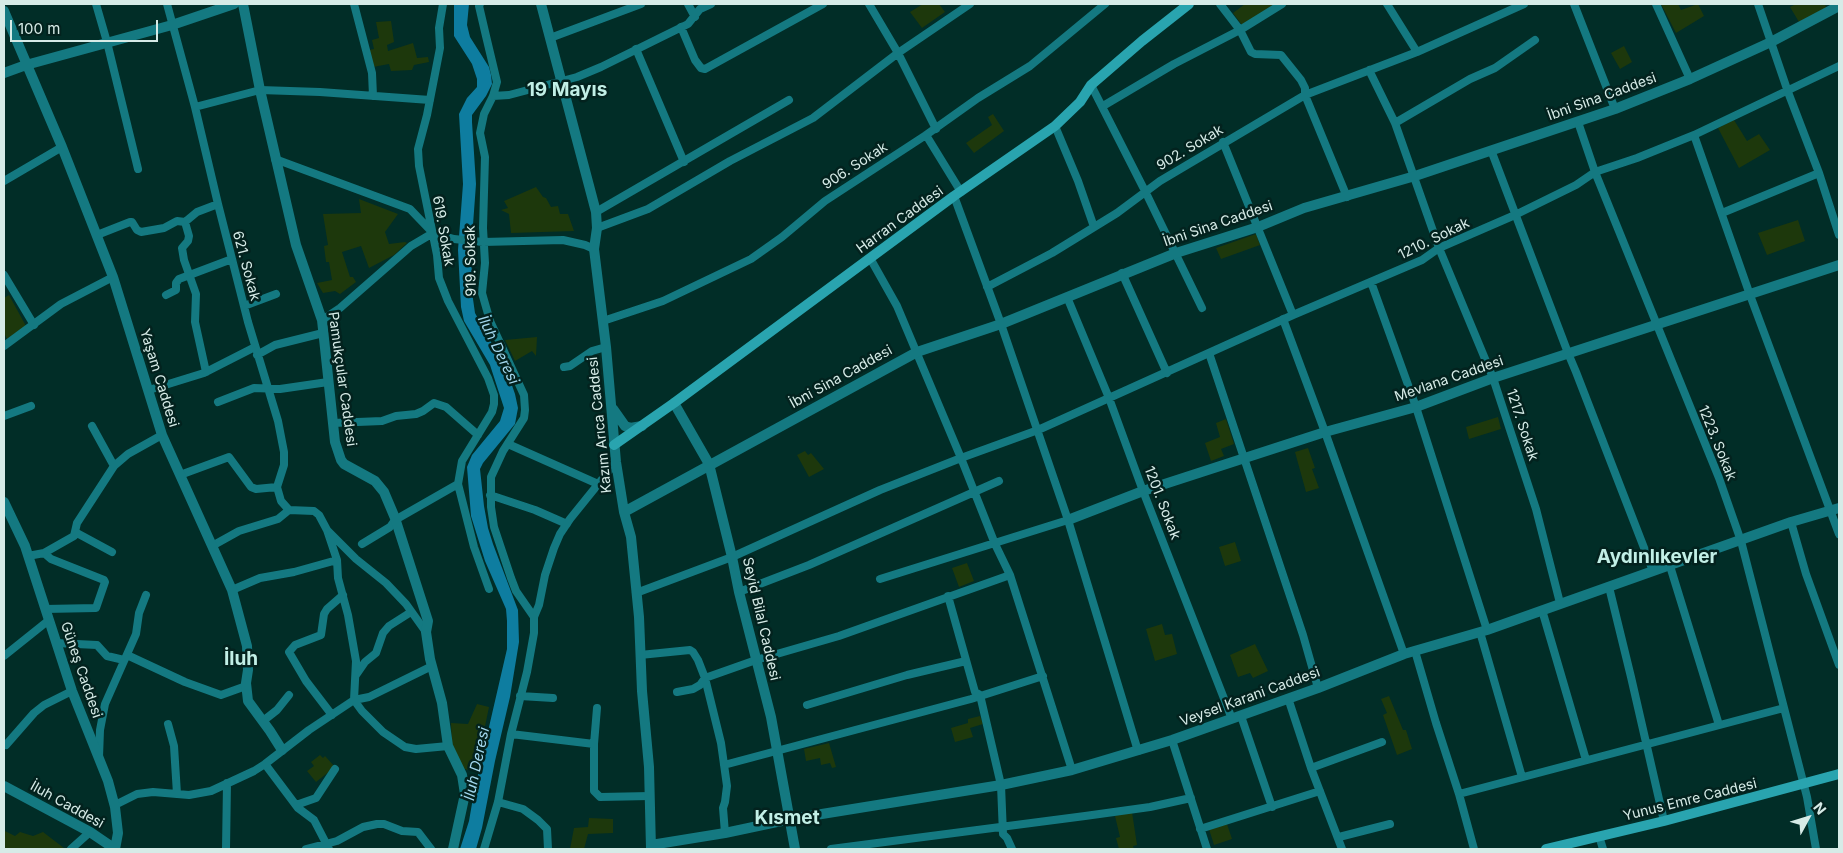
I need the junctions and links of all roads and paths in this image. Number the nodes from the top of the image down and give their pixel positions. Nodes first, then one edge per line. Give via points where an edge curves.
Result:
1 (96, 4) edge
2 (167, 4) edge
3 (234, 4) edge
4 (242, 4) edge
5 (354, 4) edge
6 (443, 4) edge
7 (480, 4) edge
8 (541, 4) edge
9 (642, 4) edge
10 (688, 4) edge
11 (711, 4) edge
12 (823, 4) edge
13 (869, 4) edge
14 (970, 4) edge
15 (1105, 4) edge
16 (1189, 4) edge
17 (1220, 4) edge
18 (1282, 4) edge
19 (1387, 4) edge
20 (1524, 4) edge
21 (1574, 4) edge
22 (1656, 4) edge
23 (1758, 4) edge
24 (1839, 6) edge
25 (4, 11) edge
26 (695, 17) junction
27 (172, 25) junction
28 (681, 27) junction
29 (1240, 30) junction
30 (550, 38) junction
31 (1534, 40) dead end
32 (107, 42) junction
33 (1771, 42) junction
34 (636, 49) junction
35 (1417, 52) junction
36 (898, 53) junction
37 (26, 65) junction
38 (1839, 66) edge
39 (1369, 70) junction
40 (4, 74) edge
41 (1690, 79) junction
42 (562, 80) junction
43 (1091, 85) junction
44 (260, 90) junction
45 (1788, 92) junction
46 (1305, 95) junction
47 (373, 96) junction
48 (493, 96) junction
49 (430, 100) junction
50 (789, 100) dead end
51 (195, 106) junction
52 (1103, 106) junction
53 (1615, 110) junction
54 (1578, 122) junction
55 (1395, 123) junction
56 (1055, 126) junction
57 (936, 129) junction
58 (926, 135) junction
59 (1694, 135) junction
60 (1223, 142) junction
61 (62, 147) junction
62 (1491, 150) junction
63 (276, 159) junction
64 (684, 162) junction
65 (138, 169) dead end
66 (1595, 172) junction
67 (1819, 172) junction
68 (1414, 176) junction
69 (4, 181) edge
70 (1146, 192) junction
71 (958, 194) junction
72 (1347, 196) junction
73 (218, 204) junction
74 (596, 212) junction
75 (1722, 213) junction
76 (1515, 215) junction
77 (184, 222) junction
78 (1094, 227) junction
79 (1258, 227) junction
80 (596, 228) junction
81 (433, 233) junction
82 (97, 235) junction
83 (1839, 235) edge
84 (481, 241) junction
85 (1439, 248) junction
86 (594, 249) junction
87 (1176, 253) junction
88 (870, 258) junction
89 (232, 259) junction
90 (1839, 265) edge
91 (1122, 273) junction
92 (4, 275) edge
93 (189, 275) junction
94 (113, 277) junction
95 (1371, 282) junction
96 (987, 287) junction
97 (276, 294) dead end
98 (166, 295) dead end
99 (1750, 295) junction
100 (1067, 297) junction
101 (244, 306) junction
102 (1202, 308) dead end
103 (1293, 315) junction
104 (1283, 319) junction
105 (322, 320) junction
106 (603, 321) junction
107 (1001, 324) junction
108 (34, 325) junction
109 (1656, 325) junction
110 (323, 333) junction
111 (4, 346) edge
112 (606, 347) junction
113 (256, 351) junction
114 (917, 352) junction
115 (1209, 353) junction
116 (1568, 353) junction
117 (564, 367) dead end
118 (206, 372) junction
119 (1166, 372) junction
120 (1493, 378) junction
121 (328, 382) junction
122 (269, 388) junction
123 (149, 390) junction
124 (1109, 398) junction
125 (218, 402) dead end
126 (674, 403) junction
127 (31, 406) dead end
128 (611, 407) junction
129 (1416, 407) junction
130 (4, 416) edge
131 (332, 423) junction
132 (642, 425) junction
133 (92, 426) dead end
134 (1038, 430) junction
135 (1326, 432) junction
136 (162, 435) junction
137 (478, 435) junction
138 (508, 444) junction
139 (614, 445) junction
140 (961, 458) junction
141 (1244, 459) junction
142 (616, 462) junction
143 (709, 464) junction
144 (114, 466) junction
145 (180, 475) junction
146 (999, 481) dead end
147 (458, 484) junction
148 (598, 484) junction
149 (277, 487) junction
150 (973, 491) junction
151 (1144, 491) junction
152 (490, 495) junction
153 (4, 502) edge
154 (1834, 509) edge
155 (289, 510) junction
156 (624, 512) junction
157 (396, 520) junction
158 (1068, 520) junction
159 (1791, 522) junction
160 (567, 524) junction
161 (327, 530) junction
162 (75, 532) junction
163 (1839, 534) edge
164 (1741, 541) junction
165 (362, 544) dead end
166 (995, 544) junction
167 (212, 546) junction
168 (112, 552) dead end
169 (44, 553) junction
170 (28, 556) junction
171 (732, 557) junction
172 (337, 560) junction
173 (1670, 566) junction
174 (1653, 572) junction
175 (1010, 575) junction
176 (880, 579) dead end
177 (1609, 587) junction
178 (489, 589) dead end
179 (232, 590) junction
180 (739, 592) junction
181 (636, 593) junction
182 (146, 595) dead end
183 (342, 595) junction
184 (948, 596) junction
185 (1560, 603) junction
186 (45, 609) junction
187 (1542, 610) junction
188 (411, 612) junction
189 (534, 617) junction
190 (48, 620) junction
191 (1484, 631) junction
192 (426, 632) junction
193 (56, 643) junction
194 (1415, 651) junction
195 (1404, 654) junction
196 (640, 655) junction
197 (4, 656) edge
198 (126, 657) junction
199 (756, 660) junction
200 (966, 661) junction
201 (1839, 665) edge
202 (432, 666) junction
203 (355, 676) junction
204 (1043, 676) junction
205 (705, 678) junction
206 (246, 686) junction
207 (1318, 688) junction
208 (72, 690) junction
209 (677, 692) dead end
210 (289, 695) dead end
211 (980, 695) junction
212 (520, 696) junction
213 (553, 698) dead end
214 (1288, 698) junction
215 (354, 700) junction
216 (807, 705) dead end
217 (597, 708) dead end
218 (1784, 708) junction
219 (332, 715) junction
220 (1236, 718) junction
221 (262, 721) junction
222 (168, 724) dead end
223 (1719, 724) junction
224 (511, 734) junction
225 (1172, 740) junction
226 (1382, 742) dead end
227 (594, 744) junction
228 (1645, 744) junction
229 (6, 745) dead end
230 (448, 746) junction
231 (282, 750) junction
232 (1138, 751) junction
233 (778, 752) junction
234 (99, 760) junction
235 (1586, 760) junction
236 (265, 764) junction
237 (724, 765) junction
238 (1312, 768) junction
239 (336, 769) dead end
240 (1072, 770) junction
241 (1839, 774) edge
242 (1522, 778) junction
243 (227, 783) junction
244 (1802, 784) junction
245 (1001, 785) junction
246 (4, 786) edge
247 (1320, 790) junction
248 (177, 794) junction
249 (1459, 794) junction
250 (650, 796) junction
251 (1190, 798) junction
252 (498, 802) junction
253 (115, 805) junction
254 (296, 805) junction
255 (1272, 807) junction
256 (791, 819) junction
257 (1664, 821) junction
258 (1390, 824) dead end
259 (1002, 826) junction
260 (1200, 829) junction
261 (90, 832) junction
262 (725, 833) junction
263 (1599, 836) junction
264 (1338, 837) junction
265 (328, 847) edge
266 (651, 847) edge
267 (71, 849) edge
268 (115, 849) edge
269 (226, 849) edge
270 (306, 849) edge
271 (431, 849) edge
272 (453, 849) edge
273 (484, 849) edge
274 (548, 849) edge
275 (795, 849) edge
276 (830, 849) edge
277 (1012, 849) edge
278 (1207, 849) edge
279 (1342, 849) edge
280 (1474, 849) edge
281 (1546, 849) edge
282 (1603, 849) edge
283 (1816, 849) edge

1 - 32 street
2 - 27 street, 621. Sokak
3 - 27 street
4 - 44 street, Pamukçular Caddesi
5 - 47 street via 372,73
6 - 49 street, 619. Sokak via 440,48
7 - 48 street, 919. Sokak via 497,82
8 - 30 street, Kazım Arıca Caddesi
9 - 30 street
10 - 26 street
11 - 26 street via 700,9
12 - 28 street via 705,69 695,60
13 - 36 street
14 - 36 street
15 - 57 street, 906. Sokak via 1030,66
16 - 43 main road, Harran Caddesi
17 - 29 street
18 - 29 street
19 - 35 street
20 - 35 street, 902. Sokak
21 - 53 street
22 - 41 street
23 - 33 street
24 - 33 street, İbni Sina Caddesi
25 - 37 street, Yaşam Caddesi
26 - 28 street
27 - 32 street
27 - 51 street, 621. Sokak
28 - 34 street
29 - 46 street via 1251,52 1285,58 1301,80
29 - 52 street
30 - 42 street, Kazım Arıca Caddesi
31 - 55 street via 1495,68
32 - 37 street
32 - 65 street
33 - 41 street, İbni Sina Caddesi
33 - 45 street
34 - 42 street via 602,67
34 - 64 street
35 - 39 street, 902. Sokak
36 - 57 street
36 - 80 street via 813,118 648,209
37 - 40 street
37 - 61 street, Yaşam Caddesi
38 - 45 street, 1210. Sokak
39 - 46 street, 902. Sokak
39 - 55 street, 1217. Sokak
41 - 53 street, İbni Sina Caddesi
42 - 48 street
42 - 74 street, Kazım Arıca Caddesi
43 - 52 street
43 - 56 main road, Harran Caddesi via 1080,102
44 - 47 street
44 - 51 street
44 - 63 street, Pamukçular Caddesi
45 - 59 street, 1210. Sokak
45 - 67 street
46 - 60 street, 902. Sokak
46 - 72 street
47 - 49 street
48 - 84 street, 919. Sokak via 484,114 480,133 485,157
49 - 81 street, 619. Sokak via 418,150
50 - 64 street
51 - 73 street, 621. Sokak
52 - 70 street
53 - 54 street, İbni Sina Caddesi
54 - 62 street, İbni Sina Caddesi
54 - 66 street, 1223. Sokak
55 - 68 street, 1217. Sokak
56 - 71 main road, Harran Caddesi
56 - 78 street
57 - 58 street, 906. Sokak
58 - 71 street
58 - 106 street, 906. Sokak via 825,201 751,259 663,301
59 - 66 street, 1210. Sokak
59 - 75 street
60 - 70 street, 902. Sokak
60 - 79 street
61 - 69 street
61 - 82 street, Yaşam Caddesi
62 - 68 street, İbni Sina Caddesi
62 - 76 street
63 - 81 street via 410,209
63 - 105 street, Pamukçular Caddesi via 296,245
64 - 74 street
66 - 76 street, 1210. Sokak
66 - 109 street, 1223. Sokak
67 - 75 street
67 - 83 street
68 - 72 street, İbni Sina Caddesi
68 - 85 street, 1217. Sokak
70 - 78 street, 902. Sokak
70 - 87 street
71 - 88 main road, Harran Caddesi
71 - 96 street
72 - 79 street, İbni Sina Caddesi via 1304,208
73 - 77 street via 197,212
73 - 89 street, 621. Sokak
74 - 80 street, Kazım Arıca Caddesi
75 - 99 street
76 - 85 street, 1210. Sokak
76 - 116 street
77 - 82 street via 177,221 164,228 141,232 130,222
77 - 93 street via 189,236 182,253
78 - 96 street, 902. Sokak
79 - 87 street, İbni Sina Caddesi
79 - 103 street
80 - 86 street, Kazım Arıca Caddesi
81 - 84 street
81 - 105 street via 411,246
81 - 137 street, 619. Sokak via 439,278 494,395 492,412
82 - 94 street, Yaşam Caddesi
84 - 86 street via 563,240
84 - 138 street, 919. Sokak via 485,263 482,293 485,307 524,395 524,418
85 - 95 street, 1210. Sokak via 1422,260
85 - 120 street, 1217. Sokak
86 - 106 street, Kazım Arıca Caddesi
87 - 91 street, İbni Sina Caddesi
87 - 102 street
88 - 114 street via 898,306
88 - 126 main road, Harran Caddesi
89 - 93 street
89 - 101 street, 621. Sokak
90 - 99 street, Mevlana Caddesi
91 - 100 street, İbni Sina Caddesi
91 - 119 street
92 - 108 street
93 - 98 street via 177,280 176,290
93 - 118 street via 196,294 195,322
94 - 108 street via 61,304
94 - 123 street, Yaşam Caddesi
95 - 103 street, 1210. Sokak
95 - 129 street
96 - 107 street
97 - 101 street
99 - 109 street, Mevlana Caddesi
99 - 154 street
100 - 107 street, İbni Sina Caddesi
100 - 124 street, 1201. Sokak
101 - 113 street, 621. Sokak
103 - 104 street, 1210. Sokak
104 - 115 street, 1210. Sokak
104 - 135 street
105 - 110 street, Pamukçular Caddesi
106 - 112 street, Kazım Arıca Caddesi
107 - 114 street, İbni Sina Caddesi
107 - 134 street
108 - 111 street
109 - 116 street, Mevlana Caddesi
109 - 164 street, 1223. Sokak via 1719,478
110 - 113 street
110 - 121 street, Pamukçular Caddesi
112 - 117 street via 592,350
112 - 128 street, Kazım Arıca Caddesi
113 - 118 street
113 - 122 street, 621. Sokak
114 - 140 street
114 - 143 street, İbni Sina Caddesi
115 - 119 street, 1210. Sokak
115 - 141 street
116 - 120 street, Mevlana Caddesi
116 - 174 street
118 - 123 street
119 - 124 street, 1210. Sokak
120 - 129 street, Mevlana Caddesi
120 - 185 street, 1217. Sokak via 1536,509
121 - 122 street
121 - 131 street, Pamukçular Caddesi
122 - 125 street via 254,388
122 - 149 street, 621. Sokak via 284,452 284,465
123 - 136 street, Yaşam Caddesi
124 - 134 street, 1210. Sokak
124 - 151 street, 1201. Sokak
126 - 132 main road, Harran Caddesi
126 - 143 street, Seyid Bilal Caddesi
127 - 130 street
128 - 132 street via 625,426
128 - 139 street, Kazım Arıca Caddesi
129 - 135 street, Mevlana Caddesi
129 - 191 street
131 - 137 street via 382,421 416,414 434,402 446,407
131 - 157 street, Pamukçular Caddesi via 341,460 379,484
132 - 139 main road, Harran Caddesi
133 - 144 street
134 - 140 street, 1210. Sokak
134 - 158 street
135 - 141 street, Mevlana Caddesi
135 - 195 street
136 - 144 street
136 - 145 street, Yaşam Caddesi
137 - 147 street, 619. Sokak via 462,461
138 - 148 street
138 - 152 street, 919. Sokak via 491,477
139 - 142 street, Kazım Arıca Caddesi
140 - 150 street
140 - 171 street, 1210. Sokak via 880,490
141 - 151 street, Mevlana Caddesi
141 - 207 street
142 - 148 street
142 - 156 street, Kazım Arıca Caddesi
143 - 156 street, İbni Sina Caddesi
143 - 171 street, Seyid Bilal Caddesi
144 - 162 street via 77,523
145 - 149 street via 229,457 251,487
145 - 167 street, Yaşam Caddesi
146 - 150 street
147 - 157 street
147 - 178 street, 619. Sokak
148 - 160 street
149 - 155 street via 281,501
150 - 166 street
150 - 180 street
151 - 158 street, Mevlana Caddesi
151 - 220 street, 1201. Sokak
152 - 160 street
152 - 189 street, 919. Sokak via 494,527 516,592
153 - 170 street, Güneş Caddesi
154 - 159 street, Veysel Karani Caddesi
154 - 163 street
155 - 161 street via 314,511
155 - 167 street via 278,519 239,531
156 - 181 street, Kazım Arıca Caddesi via 631,538
157 - 165 street
157 - 192 street, Pamukçular Caddesi via 428,621
158 - 166 street
158 - 232 street
159 - 164 street, Veysel Karani Caddesi
159 - 201 street
160 - 189 street via 554,548
161 - 172 street
161 - 188 street via 386,583
162 - 168 street
162 - 169 street via 74,536
164 - 173 street, Veysel Karani Caddesi
164 - 218 street, 1223. Sokak
166 - 175 street
166 - 176 street
167 - 179 street, Yaşam Caddesi
169 - 170 street
169 - 186 street via 105,582 96,608
170 - 186 street, Güneş Caddesi
171 - 180 street, Seyid Bilal Caddesi
171 - 181 street, 1210. Sokak
172 - 179 street via 260,578
172 - 183 street
173 - 174 street, Veysel Karani Caddesi
173 - 223 street
174 - 177 street, Veysel Karani Caddesi
175 - 184 street
175 - 204 street
177 - 185 street, Veysel Karani Caddesi
177 - 228 street
179 - 206 street, Yaşam Caddesi via 247,646
180 - 199 street, Seyid Bilal Caddesi
181 - 196 street, Kazım Arıca Caddesi
182 - 198 street
183 - 203 street via 356,661
183 - 219 street via 324,614 321,635 295,645 290,652 306,681
184 - 199 street via 839,636
184 - 200 street
185 - 187 street, Veysel Karani Caddesi
186 - 190 street, Güneş Caddesi
187 - 191 street, Veysel Karani Caddesi
187 - 235 street
188 - 192 street
188 - 203 street via 383,633 376,653 364,662
189 - 212 street via 534,633
190 - 193 street, Güneş Caddesi
190 - 197 street
191 - 194 street, Veysel Karani Caddesi
191 - 242 street
192 - 202 street, Pamukçular Caddesi
193 - 198 street via 96,645 108,656
193 - 208 street, Güneş Caddesi
194 - 195 street, Veysel Karani Caddesi
194 - 249 street
195 - 207 street, Veysel Karani Caddesi
196 - 205 street via 690,650
196 - 250 street, Kazım Arıca Caddesi
198 - 206 street via 221,695
198 - 234 street via 105,704
199 - 205 street
199 - 233 street, Seyid Bilal Caddesi
200 - 211 street via 975,692
200 - 216 street
202 - 215 street via 369,697
202 - 230 street, Pamukçular Caddesi via 442,702
203 - 215 street
204 - 211 street
204 - 240 street
205 - 209 street via 693,689
205 - 237 street
206 - 221 street, Yaşam Caddesi via 248,701
207 - 214 street, Veysel Karani Caddesi
208 - 229 street via 44,705
208 - 234 street, Güneş Caddesi
210 - 221 street
211 - 233 street
211 - 245 street
212 - 213 street
212 - 224 street
214 - 220 street, Veysel Karani Caddesi
214 - 238 street
215 - 219 street
215 - 230 street via 383,732 405,747 416,750
217 - 227 street
218 - 223 street
218 - 244 street, 1223. Sokak
219 - 231 street
220 - 225 street, Veysel Karani Caddesi
220 - 255 street, 1201. Sokak
221 - 231 street, Yaşam Caddesi
222 - 248 street via 174,746
223 - 228 street
224 - 227 street
224 - 252 street
225 - 232 street, Veysel Karani Caddesi
225 - 251 street
226 - 238 street
227 - 250 street via 594,791 600,797
228 - 235 street
228 - 257 street
230 - 272 street, Pamukçular Caddesi via 462,775 465,794
231 - 236 street
232 - 240 street, Veysel Karani Caddesi
233 - 237 street
233 - 256 street, Seyid Bilal Caddesi
234 - 253 street, Güneş Caddesi
235 - 242 street
236 - 243 street
236 - 254 street
237 - 262 street via 727,786 723,808
238 - 247 street
239 - 254 street via 316,798
240 - 245 street, Veysel Karani Caddesi
241 - 244 main road, Yunus Emre Caddesi
242 - 249 street
243 - 248 street via 189,796
243 - 269 street
244 - 257 main road, Yunus Emre Caddesi
244 - 283 street, 1223. Sokak
245 - 256 street, Veysel Karani Caddesi
245 - 259 street
246 - 261 street, İluh Caddesi
247 - 255 street
247 - 264 street
248 - 253 street via 137,794
249 - 280 street
250 - 266 street, Kazım Arıca Caddesi
251 - 259 street
251 - 260 street
252 - 273 street
252 - 274 street via 523,809 538,820 547,830
253 - 268 street, Güneş Caddesi via 118,833
254 - 265 street via 314,820
255 - 260 street
256 - 262 street, Veysel Karani Caddesi
256 - 275 street, Seyid Bilal Caddesi
257 - 263 main road, Yunus Emre Caddesi
258 - 264 street
259 - 276 street
259 - 277 street
260 - 278 street
261 - 267 street
261 - 268 street, İluh Caddesi
262 - 266 street, Veysel Karani Caddesi
263 - 281 main road, Yunus Emre Caddesi
263 - 282 street
264 - 279 street
265 - 270 street
265 - 271 street via 363,827 384,824 402,831 418,832

